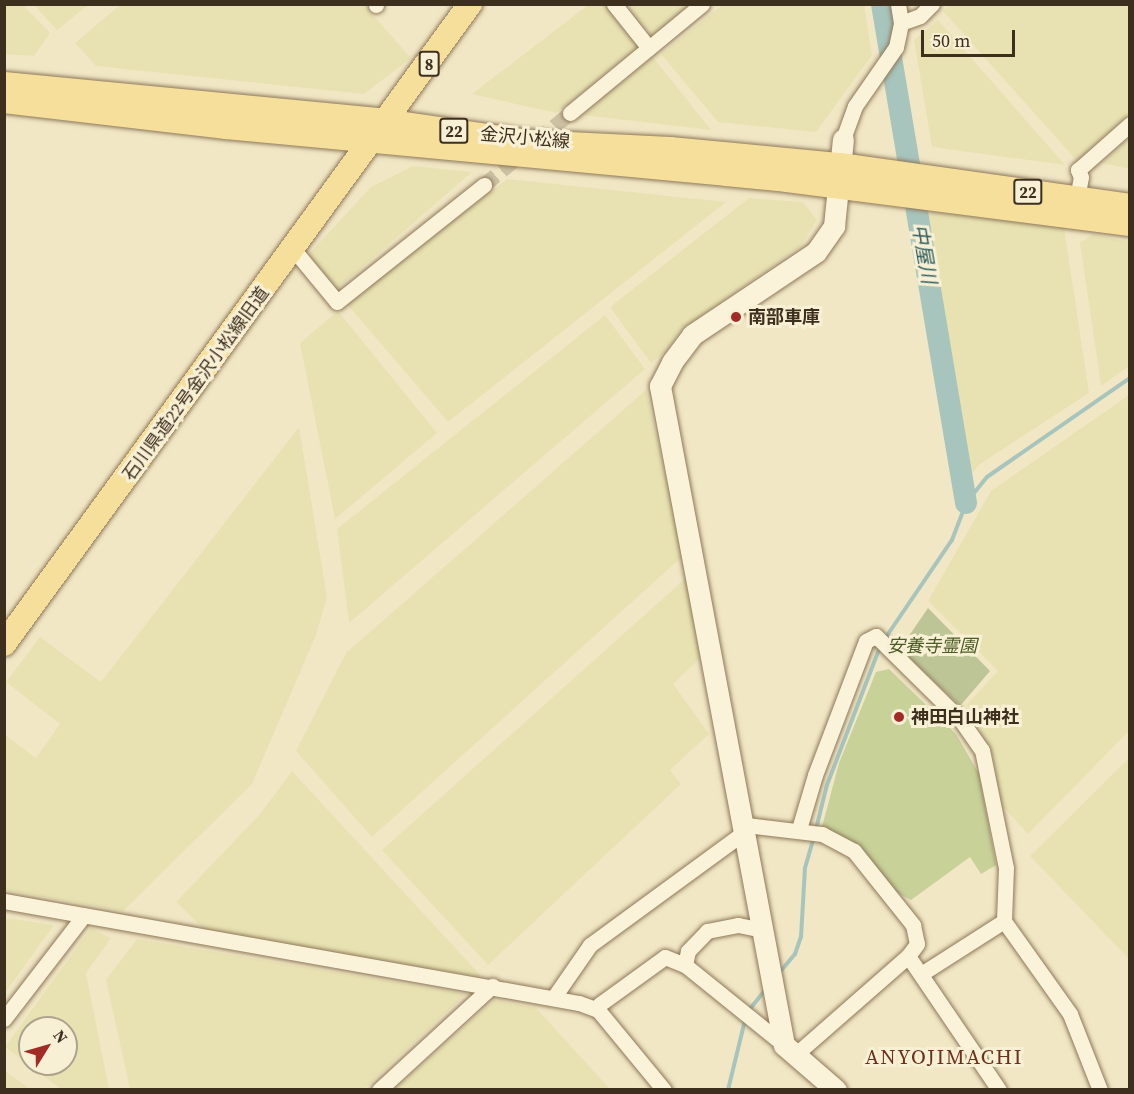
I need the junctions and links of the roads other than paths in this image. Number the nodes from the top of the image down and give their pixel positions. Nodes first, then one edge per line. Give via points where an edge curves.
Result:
1 (470, 4) edge
2 (614, 4) edge
3 (702, 4) edge
4 (898, 4) edge
5 (932, 4) edge
6 (901, 23) junction
7 (649, 48) junction
8 (4, 84) edge
9 (4, 101) edge
10 (570, 113) tunnel mouth
11 (1130, 124) edge
12 (378, 130) junction
13 (843, 139) joint
14 (840, 177) junction
15 (484, 185) tunnel mouth
16 (930, 187) junction
17 (1077, 199) junction
18 (1130, 206) edge
19 (1130, 224) edge
20 (294, 250) junction
21 (4, 644) edge
22 (746, 828) junction
23 (810, 832) junction
24 (4, 901) edge
25 (84, 915) junction
26 (1004, 921) junction
27 (764, 930) junction
28 (908, 956) junction
29 (685, 965) junction
30 (921, 974) junction
31 (492, 986) junction
32 (554, 997) junction
33 (598, 1010) junction
34 (4, 1019) edge
35 (790, 1050) junction
36 (379, 1089) edge
37 (664, 1089) edge
38 (836, 1089) edge
39 (999, 1089) edge
40 (1100, 1089) edge

1 - 12 main road, 8
2 - 7 street
3 - 7 street
4 - 6 street
5 - 6 street via 920,16
6 - 13 street via 896,46 855,106
7 - 10 street
8 - 12 main road, 金沢小松線 / 22
9 - 12 main road, 金沢小松線 / 22
11 - 17 street via 1078,170 1081,177
12 - 14 main road, 金沢小松線 / 22 via 649,147
12 - 20 main road, 石川県道22号金沢小松線旧道
13 - 14 street
14 - 16 main road, 金沢小松線 / 22
14 - 22 street via 834,226 816,252 692,335 660,386
15 - 20 street via 337,302
16 - 17 main road, 22
16 - 19 main road, 22
17 - 18 main road, 22
20 - 21 main road, 石川県道22号金沢小松線旧道
22 - 23 street
22 - 27 street
22 - 32 street via 590,945
23 - 26 street via 815,775 866,641 876,636 960,718 981,750 1006,868
23 - 28 street via 854,851 914,925 917,944
24 - 25 street
25 - 31 street
25 - 34 street
26 - 30 street
26 - 40 street via 1070,1014
27 - 29 street via 738,925 707,931 688,951
27 - 35 street
28 - 30 street
28 - 35 street
29 - 33 street via 665,957 600,1004
29 - 35 street
30 - 39 street
31 - 32 street
31 - 36 street
32 - 33 street
33 - 37 street
35 - 38 street

